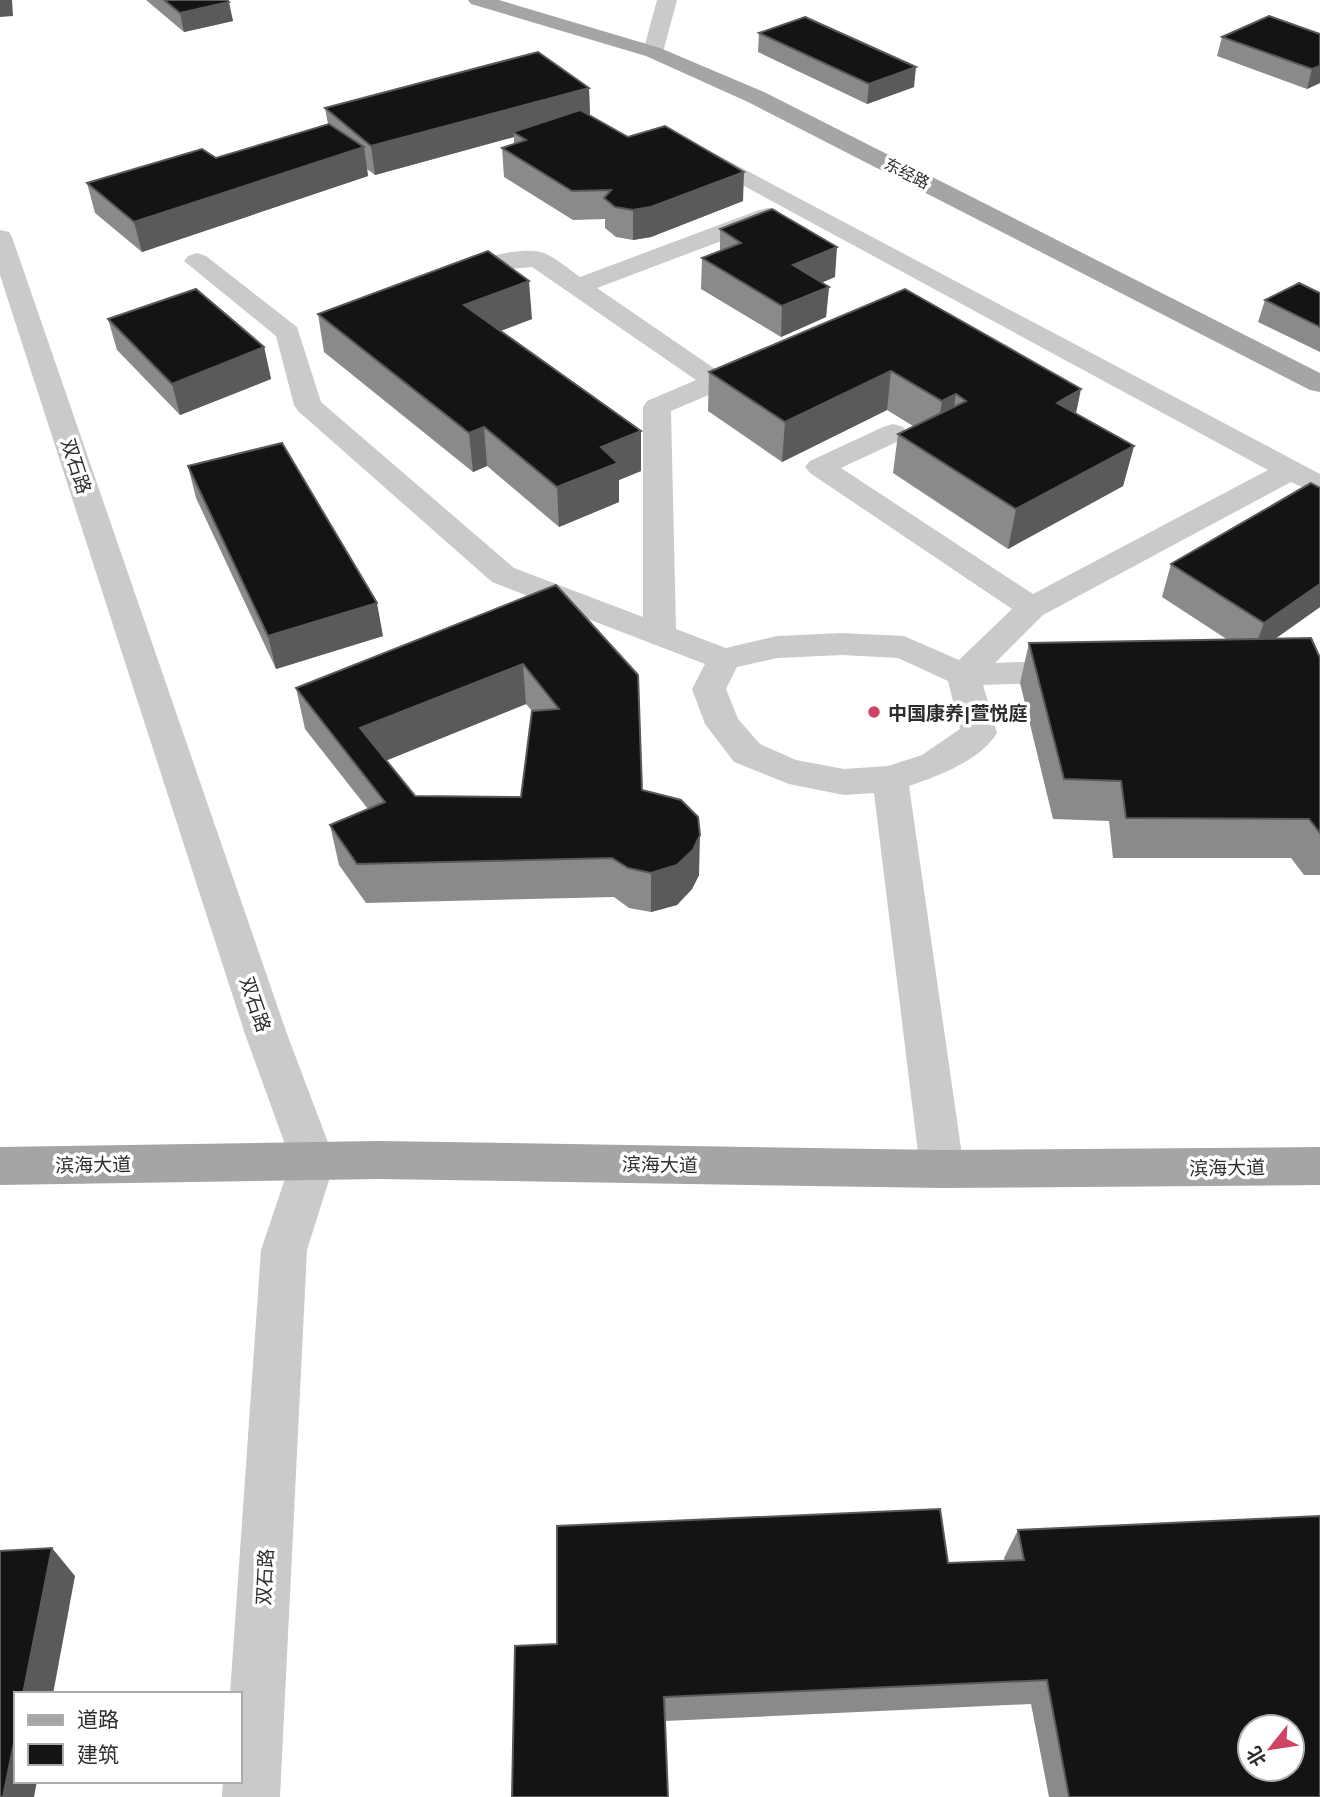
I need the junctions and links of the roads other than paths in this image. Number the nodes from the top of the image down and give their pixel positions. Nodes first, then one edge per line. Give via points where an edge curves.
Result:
1 (478, 0) edge
2 (667, 0) edge
3 (653, 52) junction
4 (706, 156) edge
5 (798, 204) junction
6 (0, 237) edge
7 (197, 261) dead end
8 (428, 285) edge
9 (577, 287) junction
10 (779, 355) edge
11 (716, 382) junction
12 (1320, 384) edge
13 (893, 433) dead end
14 (1291, 470) junction
15 (1320, 486) edge
16 (1032, 608) junction
17 (660, 634) junction
18 (723, 659) junction
19 (1100, 670) edge
20 (963, 675) junction
21 (890, 779) junction
22 (313, 1161) junction
23 (0, 1166) edge
24 (1320, 1166) edge
25 (942, 1169) junction
26 (251, 1797) edge

1 - 3 main road, 东经路
2 - 3 street
3 - 12 main road, 东经路 via 756,97
4 - 5 street
5 - 9 street
5 - 14 street via 931,290
6 - 22 street, 双石路
7 - 17 street via 301,329 309,405 503,575
8 - 9 street via 492,263 537,259
9 - 11 street
10 - 11 street
11 - 17 street via 657,407
13 - 16 street via 820,467
14 - 15 street
14 - 16 street
16 - 20 street
17 - 18 street
18 - 20 street via 777,647 842,643 904,647
18 - 21 street via 709,689 722,724 747,753 789,771 845,782
19 - 20 street
20 - 21 street via 979,733 935,764
21 - 25 street
22 - 23 main road, 滨海大道
22 - 25 main road, 滨海大道
22 - 26 street, 双石路 via 284,1250
24 - 25 main road, 滨海大道

